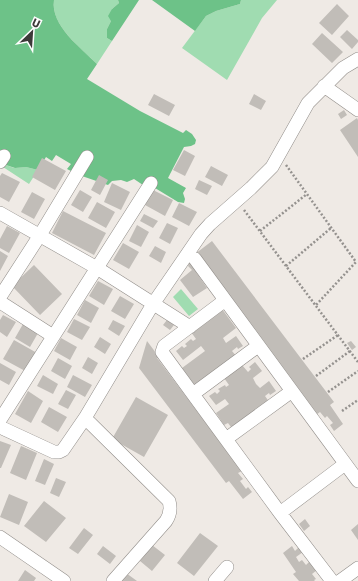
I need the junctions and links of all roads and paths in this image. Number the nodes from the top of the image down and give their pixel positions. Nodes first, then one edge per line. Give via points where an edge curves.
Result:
1 (358, 59) edge
2 (324, 86) junction
3 (358, 110) edge
4 (87, 157) dead end
5 (278, 158) junction
6 (151, 183) dead end
7 (307, 194) junction
8 (241, 206) dead end
9 (0, 213) edge
10 (331, 228) junction
11 (260, 231) junction
12 (40, 235) junction
13 (195, 259) dead end
14 (286, 266) junction
15 (96, 268) junction
16 (0, 297) edge
17 (224, 301) junction
18 (0, 302) edge
19 (153, 304) junction
20 (316, 305) junction
21 (190, 327) junction
22 (338, 335) junction
23 (53, 336) junction
24 (258, 346) junction
25 (350, 352) junction
26 (303, 359) dead end
27 (358, 362) edge
28 (358, 371) edge
29 (316, 376) dead end
30 (292, 391) junction
31 (328, 392) dead end
32 (193, 394) junction
33 (358, 400) edge
34 (342, 411) dead end
35 (85, 418) junction
36 (0, 420) edge
37 (0, 427) edge
38 (226, 439) junction
39 (345, 464) junction
40 (358, 481) edge
41 (280, 513) junction
42 (0, 536) edge
43 (227, 567) dead end
44 (358, 568) edge
45 (64, 581) edge
46 (113, 581) edge
47 (215, 581) edge
48 (332, 581) edge
49 (340, 581) edge

1 - 2 street via 343,68
2 - 3 street
2 - 5 street via 308,103
4 - 12 street
5 - 7 path
5 - 19 street via 272,167 201,234
6 - 15 street
7 - 10 path
7 - 11 path
8 - 11 path
9 - 12 street
10 - 14 path
10 - 20 path via 356,264
11 - 14 path
12 - 15 street
12 - 16 street
13 - 17 street
14 - 20 path
15 - 19 street
15 - 23 street
17 - 21 street
17 - 24 street
18 - 23 street
19 - 21 street
19 - 35 street
20 - 22 path
21 - 32 street via 164,346 162,352
22 - 25 path
22 - 26 path
23 - 36 street
24 - 30 street
24 - 32 street
25 - 27 path
25 - 29 path
28 - 31 path
30 - 38 street
30 - 39 street
32 - 38 street
33 - 34 path
35 - 37 street via 59,452
35 - 46 street via 169,501 171,506 166,521
38 - 41 street
39 - 40 street
39 - 41 street
41 - 48 street
42 - 45 street
43 - 47 street
44 - 49 street

